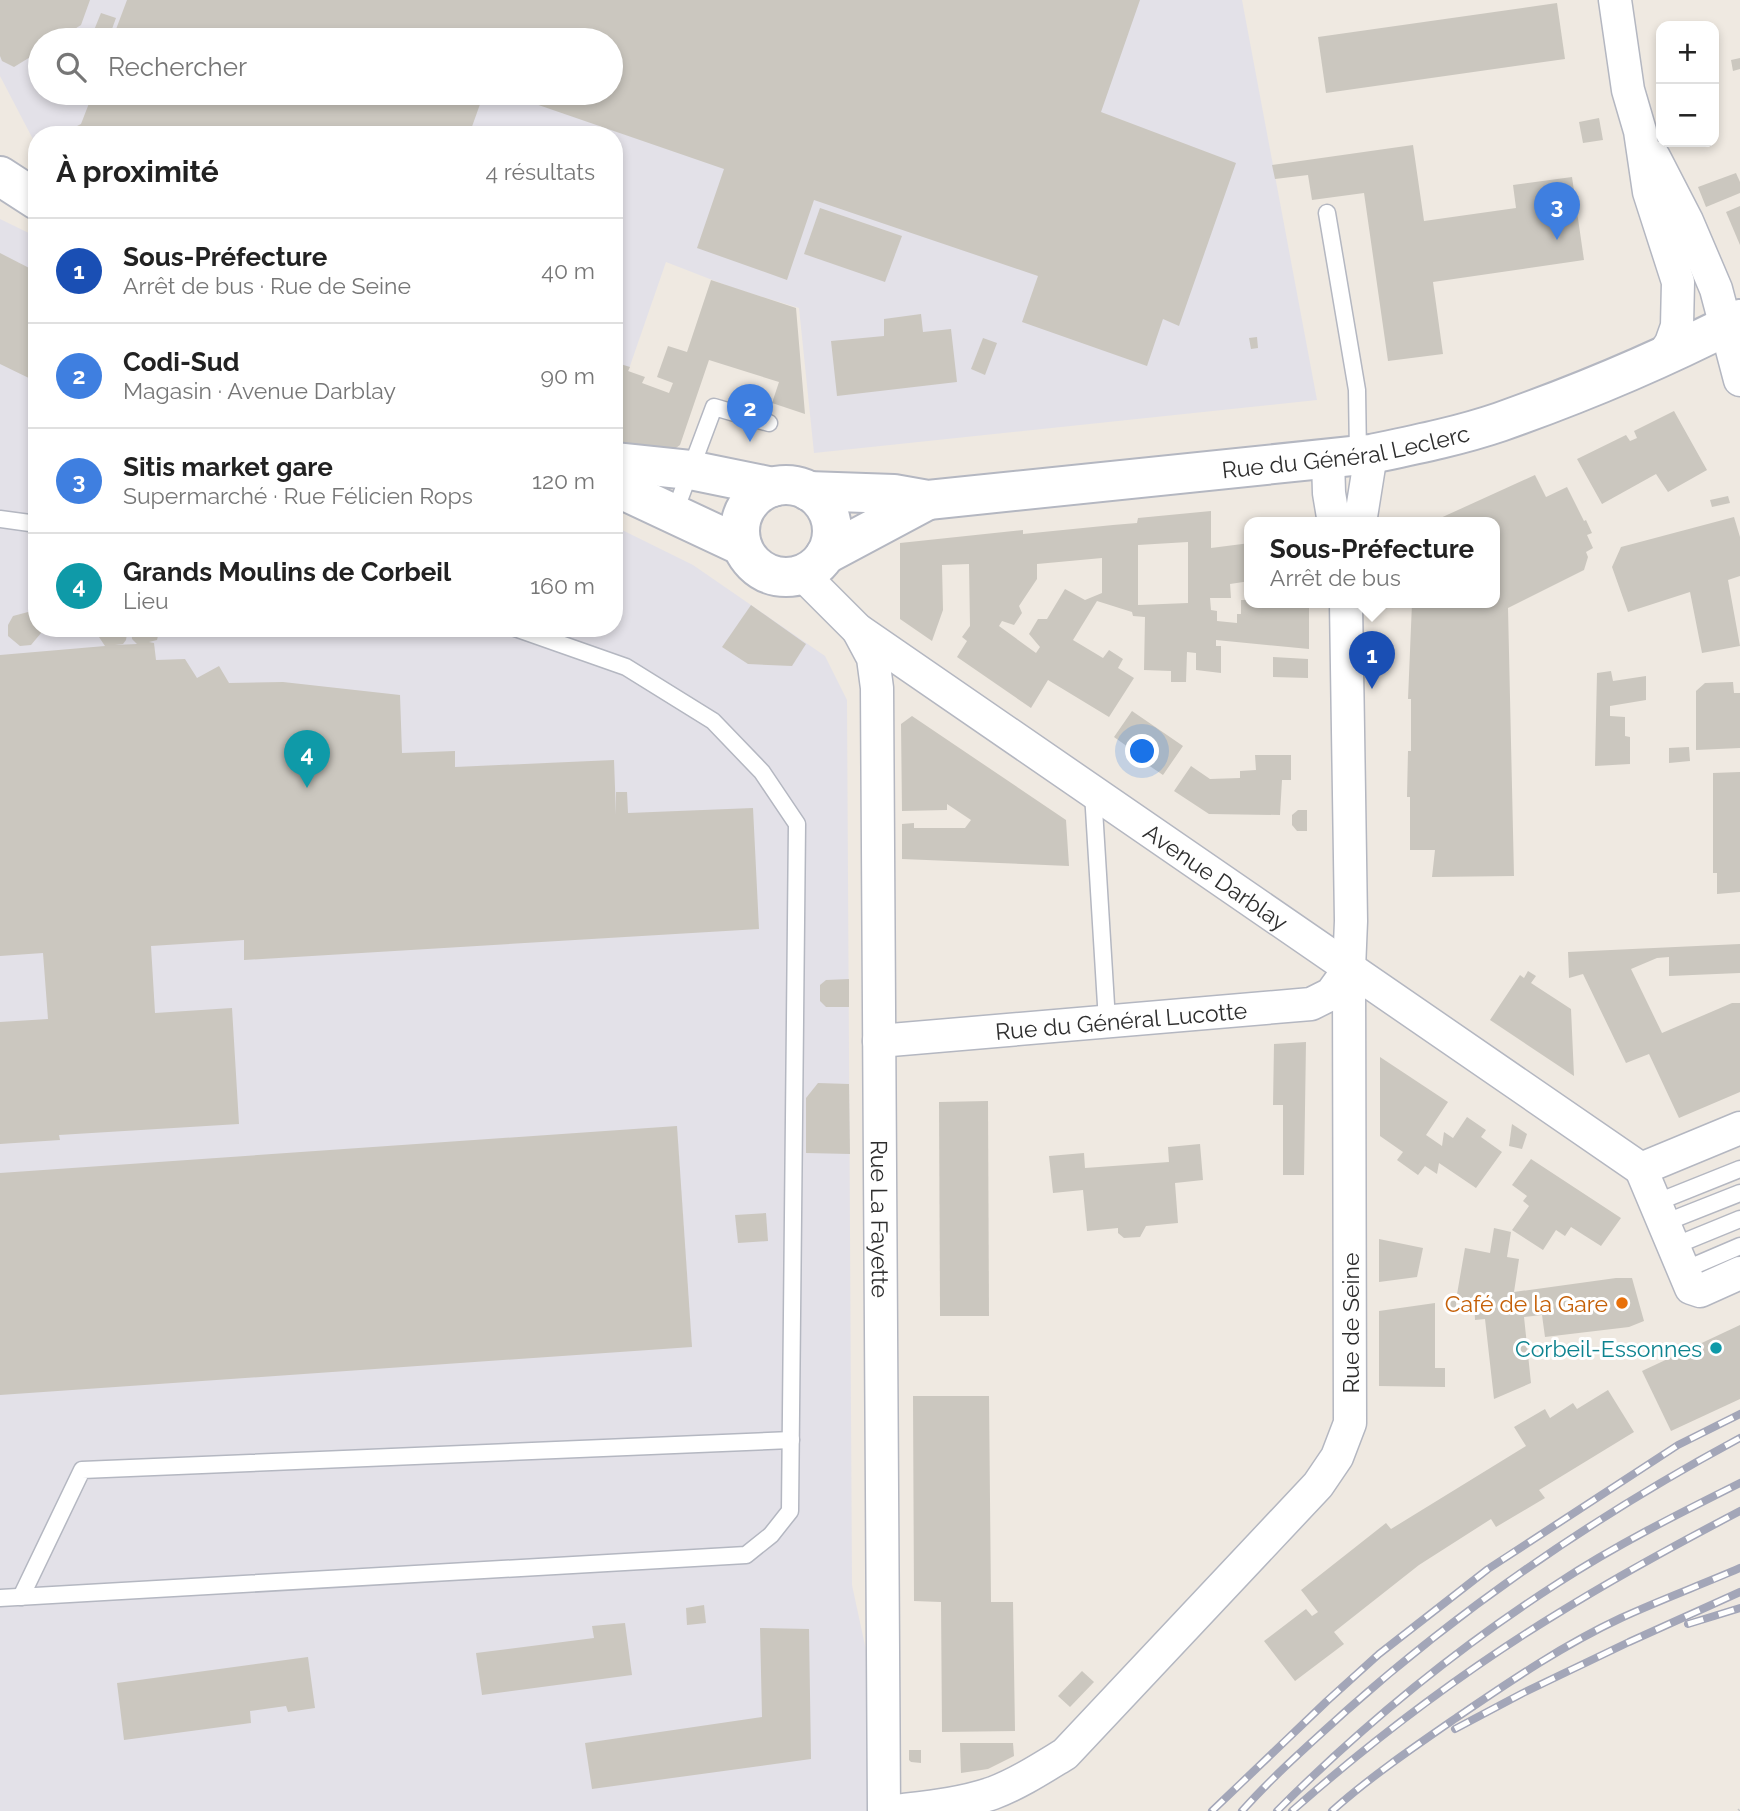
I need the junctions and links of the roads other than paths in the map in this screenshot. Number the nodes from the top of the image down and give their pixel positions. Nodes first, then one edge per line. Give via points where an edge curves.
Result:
1 (1615, 0) edge
2 (1640, 131) junction
3 (0, 176) edge
4 (28, 194) edge
5 (1327, 214) dead end
6 (1733, 323) edge
7 (1660, 360) junction
8 (1740, 380) edge
9 (769, 423) dead end
10 (1352, 456) junction
11 (623, 464) edge
12 (690, 470) junction
13 (790, 489) junction
14 (623, 490) edge
15 (928, 500) junction
16 (674, 514) junction
17 (1333, 517) edge
18 (1359, 517) edge
19 (0, 519) edge
20 (28, 523) edge
21 (742, 546) junction
22 (814, 564) junction
23 (1346, 608) edge
24 (858, 630) junction
25 (541, 637) edge
26 (1093, 790) junction
27 (1349, 969) junction
28 (1107, 1021) junction
29 (879, 1041) junction
30 (1740, 1128) edge
31 (1641, 1169) junction
32 (1740, 1169) edge
33 (1740, 1193) edge
34 (1740, 1219) edge
35 (1669, 1236) junction
36 (1740, 1246) edge
37 (1740, 1273) edge
38 (791, 1440) junction
39 (22, 1597) junction
40 (0, 1598) edge
41 (884, 1811) edge
42 (895, 1811) edge

1 - 2 street via 1628,90
2 - 6 street
2 - 7 street via 1649,192 1678,282 1677,326
3 - 4 main road
5 - 10 lane via 1357,390
6 - 7 main road, Rue du Général Leclerc
6 - 8 street
7 - 10 main road, Rue du Général Leclerc via 1499,422
9 - 12 lane via 715,407
10 - 15 main road, Rue du Général Leclerc
10 - 17 street via 1329,493
10 - 18 street
11 - 12 main road
12 - 13 main road
12 - 16 lane
13 - 15 main road, Rue du Général Leclerc
13 - 21 main road via 760,494 749,504 742,517
13 - 22 main road via 820,500 828,512 831,541
14 - 16 main road
15 - 22 main road, Rue du Général Leclerc
16 - 21 main road
19 - 20 lane
21 - 22 main road via 749,559 773,576 788,577
22 - 24 street, Avenue Darblay
23 - 27 street, Rue de Seine
24 - 26 street, Avenue Darblay
24 - 29 street, Rue La Fayette via 873,658 877,688
25 - 38 lane via 626,667 713,721 762,772 797,824
26 - 27 street, Avenue Darblay
26 - 28 lane
27 - 28 street, Rue du Général Lucotte via 1331,994 1311,1004
27 - 31 street, Avenue Darblay
27 - 42 street, Rue de Seine via 1350,1423 1337,1457 1318,1485 1065,1754 993,1793
28 - 29 street, Rue du Général Lucotte
29 - 41 street, Rue La Fayette
30 - 31 street
31 - 35 street
32 - 35 lane
33 - 35 lane
34 - 35 lane
35 - 36 lane
35 - 37 street via 1691,1289 1700,1291
38 - 39 lane via 82,1470
38 - 39 lane via 790,1511 747,1555
39 - 40 lane

